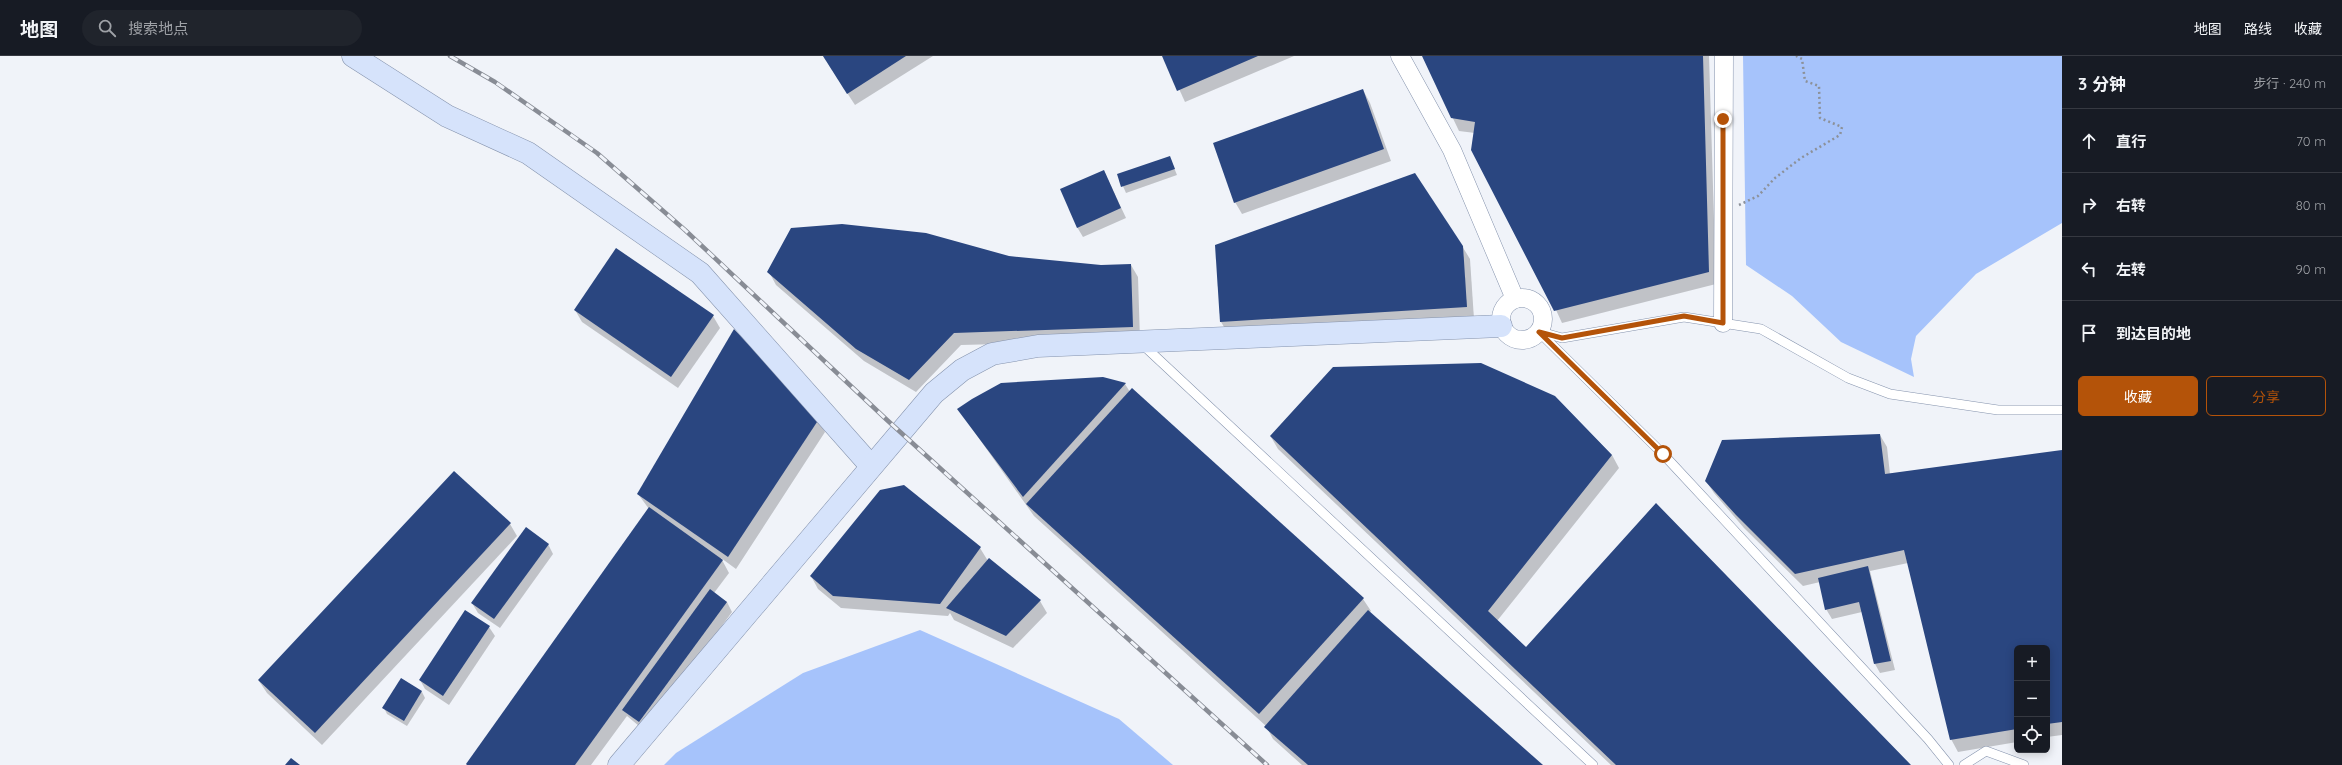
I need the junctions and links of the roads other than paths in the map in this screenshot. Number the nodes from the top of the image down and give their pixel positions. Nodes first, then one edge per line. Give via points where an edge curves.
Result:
1 (353, 56) edge
2 (1400, 56) edge
3 (1724, 56) edge
4 (1515, 299) junction
5 (1723, 323) junction
6 (1501, 326) junction
7 (1539, 332) junction
8 (1139, 342) junction
9 (2062, 410) edge
10 (871, 466) junction
11 (619, 765) edge
12 (1593, 765) edge
13 (1949, 765) edge
14 (1964, 765) edge
15 (2024, 765) edge

1 - 10 street via 447,116 528,154 700,273
2 - 4 street via 1452,150
3 - 5 street
4 - 6 street via 1504,307
4 - 7 street via 1528,299 1539,306 1543,319
5 - 7 lane via 1684,316 1562,338
5 - 9 lane via 1761,329 1848,378 1890,394 1998,410
6 - 7 street via 1509,337 1522,341
6 - 8 street
7 - 13 lane via 1668,460
8 - 10 street via 1038,346 992,354 962,370 934,393
8 - 12 lane
10 - 11 street
14 - 15 lane via 1986,751

